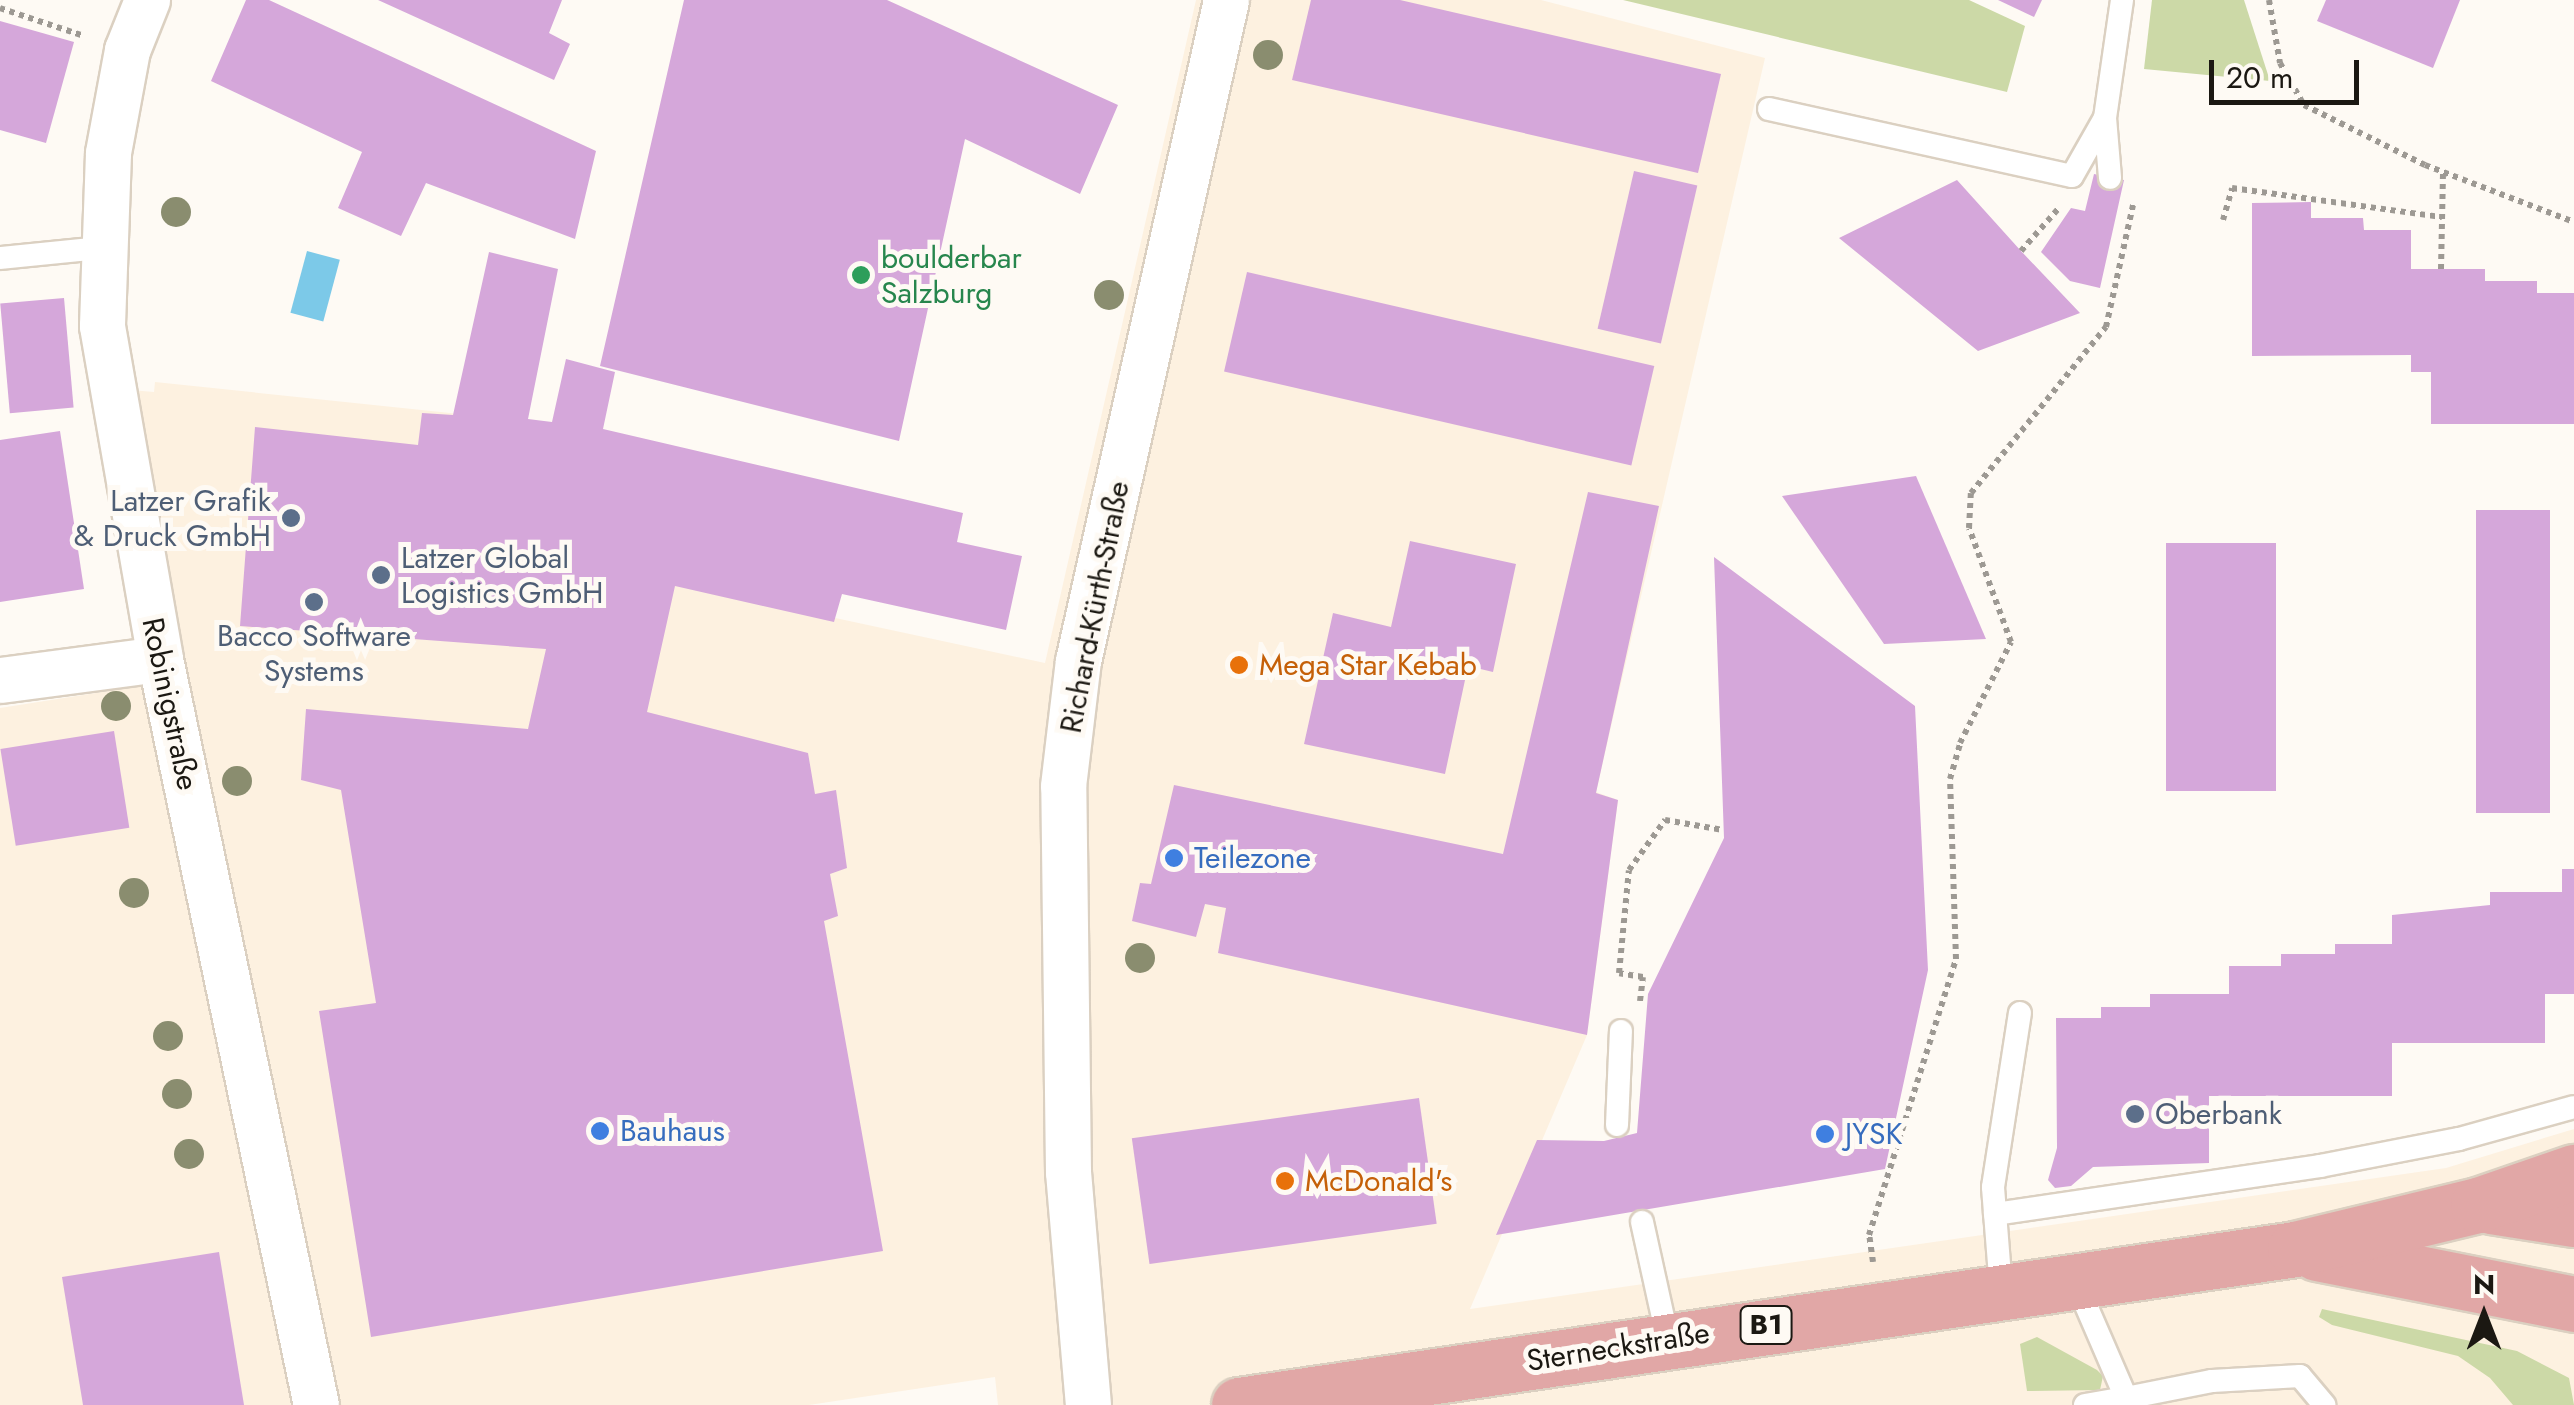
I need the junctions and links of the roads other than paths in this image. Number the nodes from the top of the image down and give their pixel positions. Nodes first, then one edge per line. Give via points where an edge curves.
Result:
1 (146, 0) edge
2 (1226, 0) edge
3 (2122, 0) edge
4 (1769, 109) dead end
5 (2104, 118) junction
6 (2110, 178) dead end
7 (101, 248) junction
8 (0, 258) edge
9 (160, 659) junction
10 (0, 680) edge
11 (2020, 1013) dead end
12 (1621, 1032) road end
13 (2574, 1107) edge
14 (1616, 1126) dead end
15 (2574, 1172) edge
16 (2478, 1205) junction
17 (1995, 1214) junction
18 (2574, 1219) edge
19 (1642, 1222) dead end
20 (2294, 1249) junction
21 (2075, 1278) junction
22 (2001, 1289) junction
23 (2574, 1304) edge
24 (1668, 1340) junction
25 (2126, 1398) junction
26 (316, 1405) edge
27 (1088, 1405) edge
28 (1239, 1405) edge
29 (2085, 1405) edge
30 (2324, 1405) edge

1 - 7 street, Robinigstraße via 128,50 108,153
2 - 27 street, Richard-Kürth-Straße via 1078,661 1064,786 1068,1172
3 - 5 lane
4 - 5 lane via 2072,176
5 - 6 lane
7 - 8 lane
7 - 9 street, Robinigstraße via 110,381
9 - 10 street
9 - 26 street, Robinigstraße
11 - 17 lane via 1997,1150
12 - 14 lane
13 - 17 lane via 2320,1166
15 - 16 main road, Sterneckstraße / B1
16 - 18 main road, Sterneckstraße
16 - 20 main road, Sterneckstraße / B1
17 - 22 lane
19 - 24 lane
20 - 21 main road, Sterneckstraße / B1
20 - 23 main road, Sterneckstraße / B1
21 - 22 main road, Sterneckstraße / B1
21 - 25 lane
22 - 24 main road, Sterneckstraße / B1
24 - 28 main road, Sterneckstraße / B1
25 - 29 lane
25 - 30 lane via 2212,1382 2300,1376

